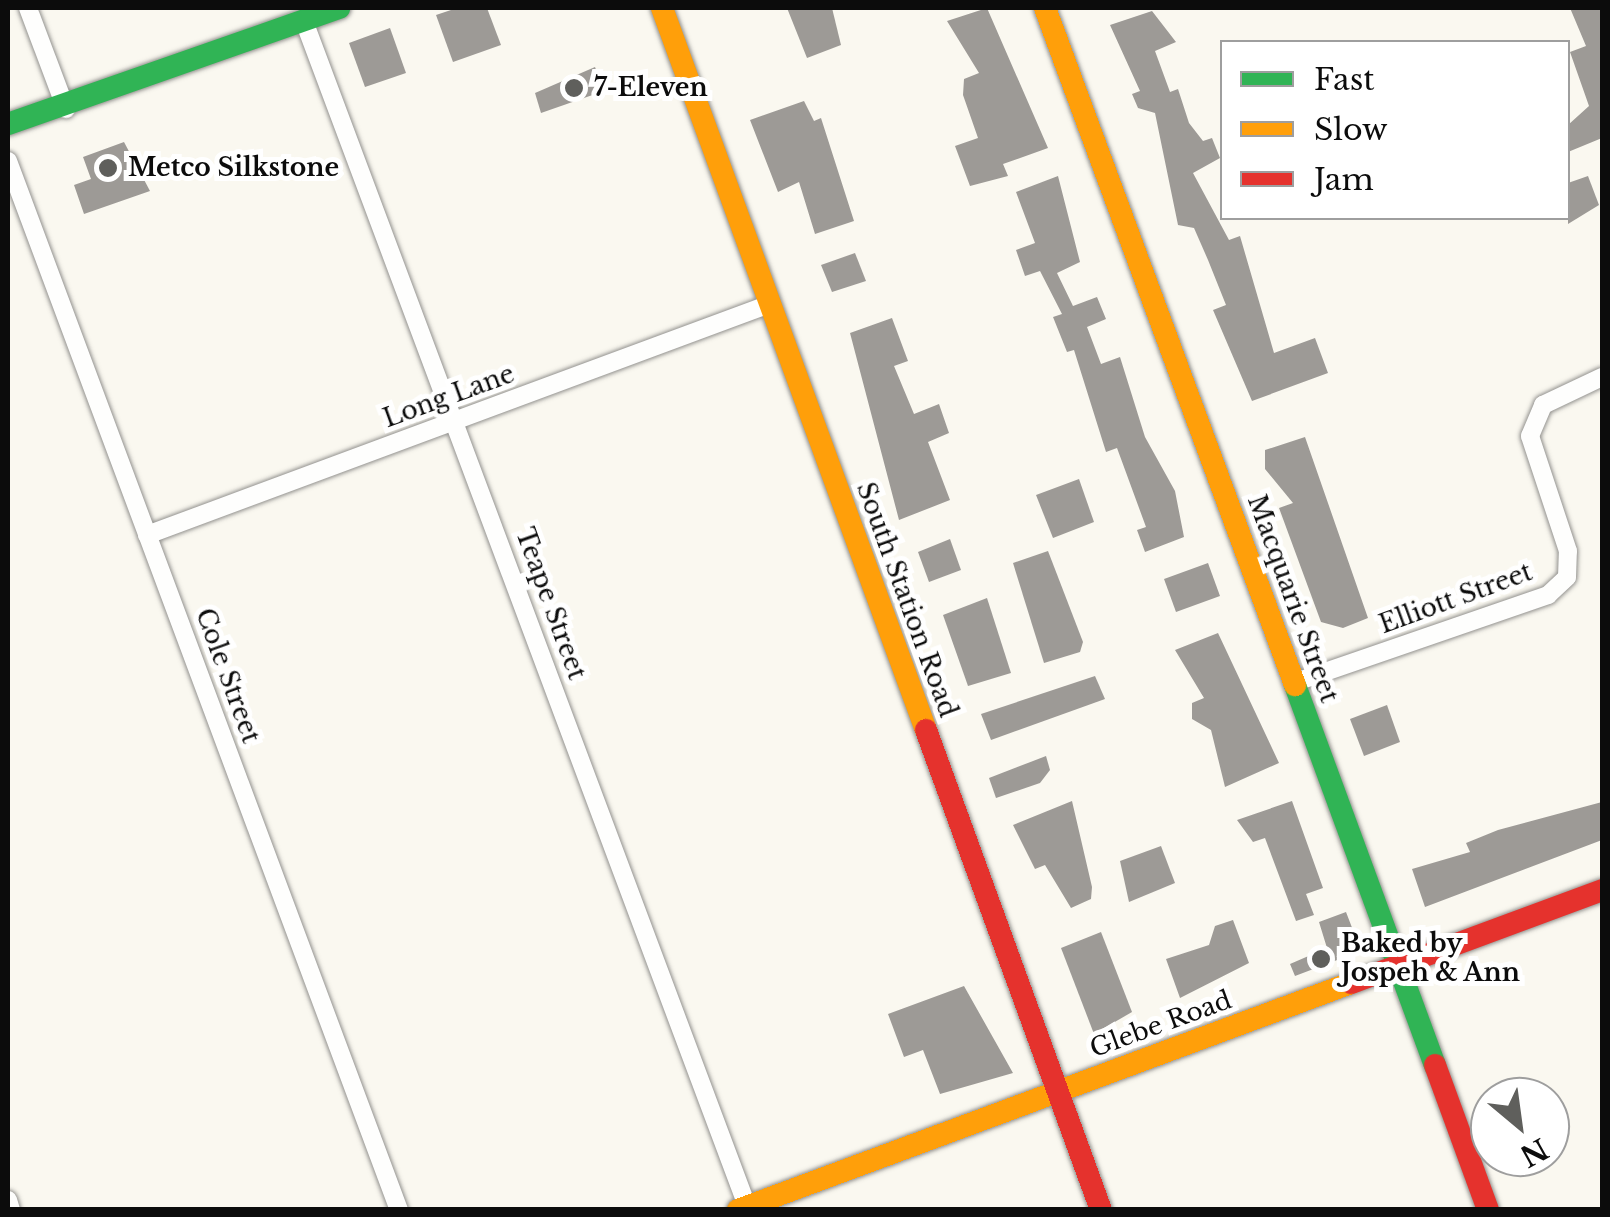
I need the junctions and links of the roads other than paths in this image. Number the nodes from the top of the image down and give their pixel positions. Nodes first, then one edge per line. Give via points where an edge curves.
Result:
1 (28, 8) edge
2 (339, 8) edge
3 (662, 8) edge
4 (1045, 8) edge
5 (295, 18) edge
6 (64, 110) junction
7 (8, 124) edge
8 (8, 136) edge
9 (8, 161) edge
10 (767, 304) junction
11 (1602, 377) edge
12 (455, 422) junction
13 (147, 534) junction
14 (1293, 683) junction
15 (1602, 890) edge
16 (1398, 966) junction
17 (1058, 1093) junction
18 (8, 1200) edge
19 (743, 1208) edge
20 (11, 1210) edge
21 (399, 1210) edge
22 (1101, 1210) edge
23 (1488, 1210) edge

1 - 6 street
2 - 5 street
3 - 10 street, South Station Road
4 - 14 street, Macquarie Street
5 - 6 street
5 - 12 street, Teape Street
6 - 7 street
6 - 8 street
9 - 13 street, Cole Street
10 - 12 street, Long Lane
10 - 17 street, South Station Road
11 - 14 street, Elliott Street via 1543,405 1530,436 1568,552 1567,577 1548,594
12 - 13 street, Long Lane
12 - 19 street, Teape Street
13 - 21 street, Cole Street
14 - 16 street, Macquarie Street
15 - 16 street, Glebe Road
16 - 17 street, Glebe Road
16 - 23 street, Macquarie Street
17 - 19 street, Glebe Road
17 - 22 street, South Station Road
18 - 20 street

